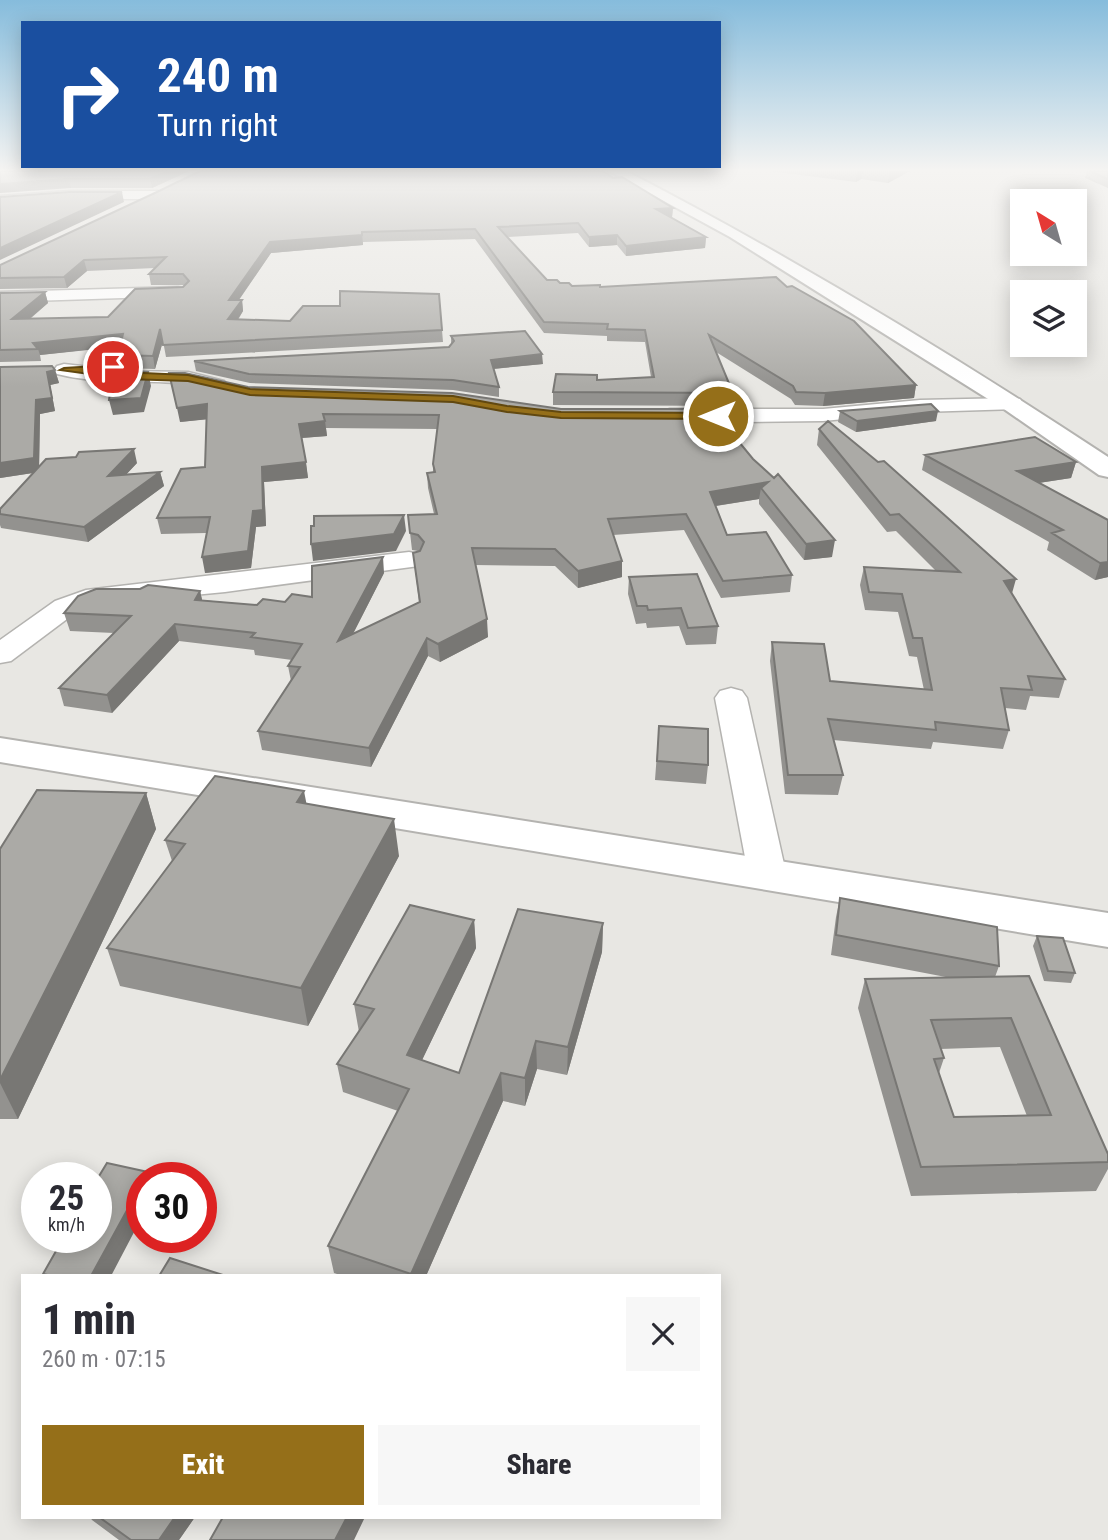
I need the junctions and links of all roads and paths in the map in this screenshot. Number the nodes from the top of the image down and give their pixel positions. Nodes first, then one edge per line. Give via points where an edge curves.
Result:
1 (750, 243) edge
2 (179, 292) edge
3 (0, 297) edge
4 (210, 361) edge
5 (237, 390) edge
6 (1012, 404) junction
7 (653, 415) edge
8 (1108, 470) edge
9 (409, 560) dead end
10 (0, 654) edge
11 (730, 698) dead end
12 (0, 750) edge
13 (767, 873) junction
14 (1108, 930) edge

1 - 6 street
2 - 3 street
4 - 5 street via 55,371 188,378
6 - 7 street via 823,415
6 - 8 street
9 - 10 street via 96,596 65,607
11 - 13 street
12 - 13 street
13 - 14 street

